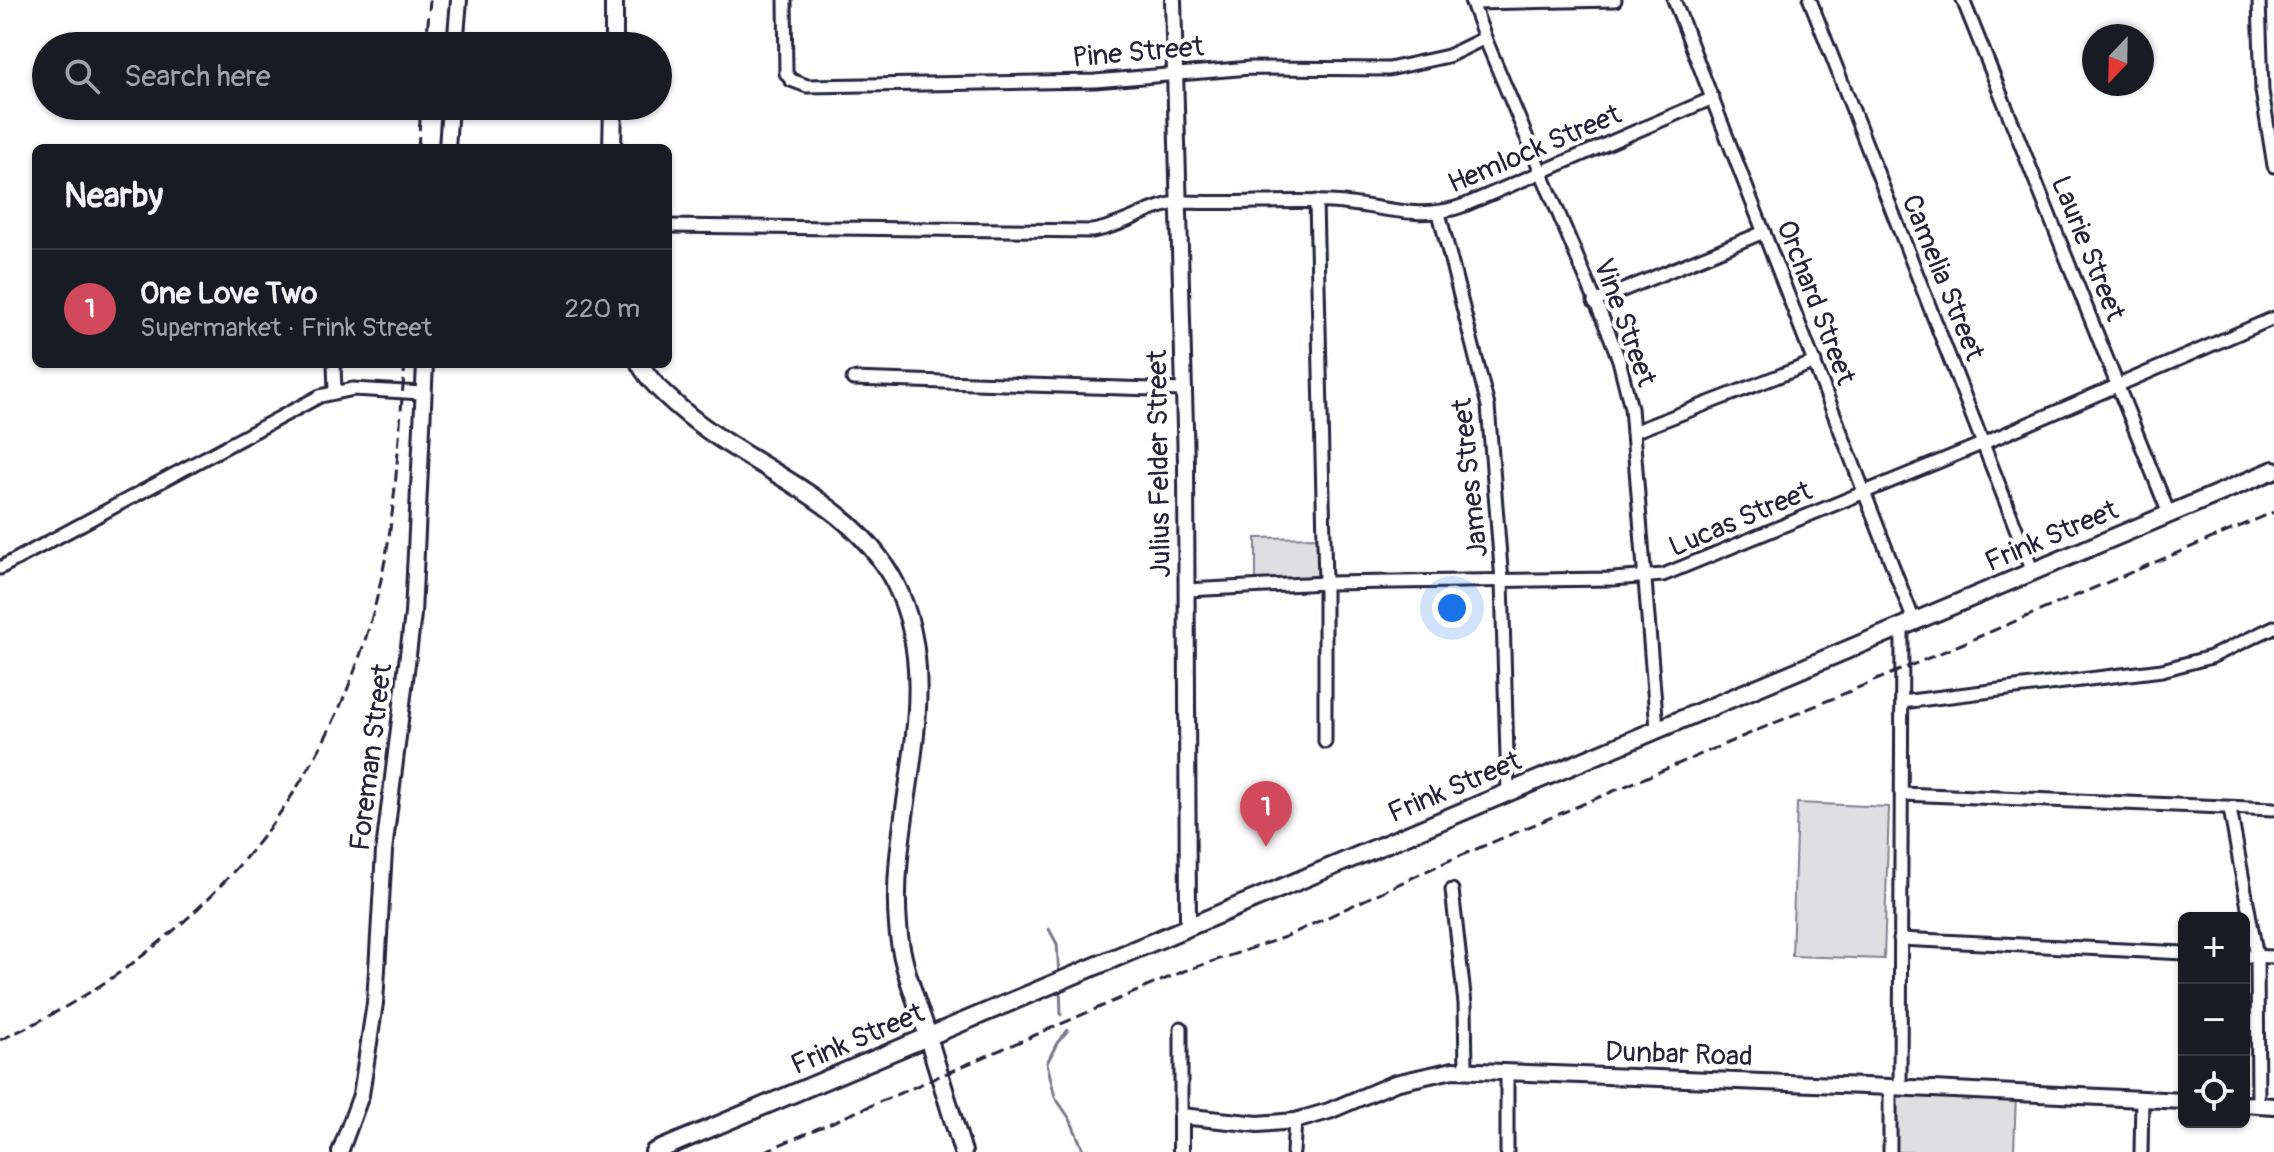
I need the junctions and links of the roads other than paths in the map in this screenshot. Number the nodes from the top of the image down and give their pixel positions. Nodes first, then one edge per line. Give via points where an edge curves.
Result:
1 (459, 0) edge
2 (614, 0) edge
3 (785, 0) edge
4 (1173, 0) edge
5 (1615, 0) edge
6 (1674, 0) edge
7 (1810, 0) edge
8 (1963, 0) edge
9 (2259, 0) edge
10 (1471, 1) edge
11 (456, 32) edge
12 (614, 32) edge
13 (1485, 38) junction
14 (1175, 73) junction
15 (1713, 98) junction
16 (449, 120) edge
17 (613, 120) edge
18 (447, 144) edge
19 (612, 144) edge
20 (2274, 166) edge
21 (1541, 172) junction
22 (1316, 201) junction
23 (1178, 203) junction
24 (1439, 213) junction
25 (672, 226) edge
26 (1764, 232) junction
27 (1594, 302) junction
28 (2274, 318) edge
29 (1815, 362) junction
30 (334, 368) edge
31 (425, 368) edge
32 (643, 368) edge
33 (853, 379) dead end
34 (2118, 385) junction
35 (1183, 390) junction
36 (335, 391) junction
37 (422, 393) junction
38 (1633, 432) junction
39 (1984, 443) junction
40 (2274, 470) edge
41 (1865, 492) junction
42 (2169, 514) junction
43 (0, 568) edge
44 (2033, 572) junction
45 (1644, 577) junction
46 (1502, 581) junction
47 (1325, 583) junction
48 (1187, 590) junction
49 (1908, 624) junction
50 (2274, 627) edge
51 (1902, 702) junction
52 (1657, 728) junction
53 (1325, 742) dead end
54 (1508, 791) junction
55 (1902, 794) junction
56 (2230, 809) junction
57 (2274, 809) edge
58 (1452, 890) dead end
59 (2244, 912) edge
60 (1188, 927) junction
61 (1900, 939) junction
62 (2178, 953) edge
63 (2250, 956) edge
64 (2274, 957) edge
65 (1181, 1028) dead end
66 (928, 1037) junction
67 (1466, 1070) junction
68 (1507, 1072) junction
69 (1895, 1087) junction
70 (2142, 1099) junction
71 (2178, 1101) edge
72 (2251, 1105) edge
73 (2274, 1106) edge
74 (1181, 1116) junction
75 (1295, 1121) junction
76 (340, 1152) edge
77 (654, 1152) edge
78 (963, 1152) edge
79 (1181, 1152) edge
80 (1293, 1152) edge
81 (1507, 1152) edge
82 (1890, 1152) edge
83 (2141, 1152) edge

1 - 11 street
2 - 12 main road
3 - 14 street, Pine Street via 786,73 807,86 1095,81
4 - 14 street, Julius Felder Street
5 - 10 street
6 - 15 street, Orchard Street
7 - 39 street, Camelia Street
8 - 34 street, Laurie Street
9 - 20 street via 2262,91
10 - 13 street, Vine Street
13 - 14 street, Pine Street via 1448,56 1389,69
13 - 21 street, Vine Street
14 - 23 street, Julius Felder Street
15 - 21 street, Hemlock Street
15 - 26 street, Orchard Street
16 - 18 street
17 - 19 main road
21 - 24 street, Hemlock Street
21 - 27 street, Vine Street
22 - 23 street, Hemlock Street
22 - 24 street, Hemlock Street
22 - 47 street
23 - 25 street, Hemlock Street via 1092,231
23 - 35 street, Julius Felder Street
24 - 46 street, James Street via 1488,406
26 - 27 street
26 - 29 street, Orchard Street
27 - 38 street, Vine Street via 1619,360
28 - 34 street, Lucas Street
29 - 38 street
29 - 41 street, Orchard Street
30 - 36 street
31 - 37 street, Foreman Street
32 - 66 main road via 697,424 836,513 863,538 895,583 910,631 918,687 896,870 898,926
33 - 35 street
34 - 39 street, Lucas Street
34 - 42 street, Laurie Street
35 - 48 street, Julius Felder Street
36 - 37 street
36 - 43 street
37 - 76 street, Foreman Street via 413,614 384,851 375,1003 361,1095
38 - 45 street, Vine Street
39 - 41 street, Lucas Street
39 - 44 street, Camelia Street
40 - 42 main road, Frink Street
41 - 45 street, Lucas Street via 1672,573
41 - 49 street, Orchard Street
42 - 44 main road, Frink Street
44 - 49 main road, Frink Street
45 - 46 street, Lucas Street
45 - 52 street, Vine Street
46 - 47 street, Lucas Street
46 - 54 street, James Street
47 - 48 street, Lucas Street
47 - 53 street
48 - 60 street, Julius Felder Street
49 - 51 street
49 - 52 main road, Frink Street
50 - 51 street via 2211,657 2162,670
51 - 55 street
52 - 54 main road, Frink Street
54 - 60 main road, Frink Street
55 - 56 street
55 - 61 street
56 - 57 street
56 - 59 street
58 - 67 street via 1464,989
60 - 66 main road, Frink Street
61 - 62 street
61 - 69 street
63 - 64 street
63 - 72 street
65 - 74 street
66 - 77 main road, Frink Street
66 - 78 main road
67 - 68 street, Dunbar Road
67 - 75 street, Dunbar Road via 1395,1083
68 - 69 street, Dunbar Road
68 - 81 street
69 - 70 street, Dunbar Road
69 - 82 street
70 - 71 street, Dunbar Road
70 - 83 street
72 - 73 street
74 - 75 street, Dunbar Road via 1258,1124
74 - 79 street
75 - 80 street

